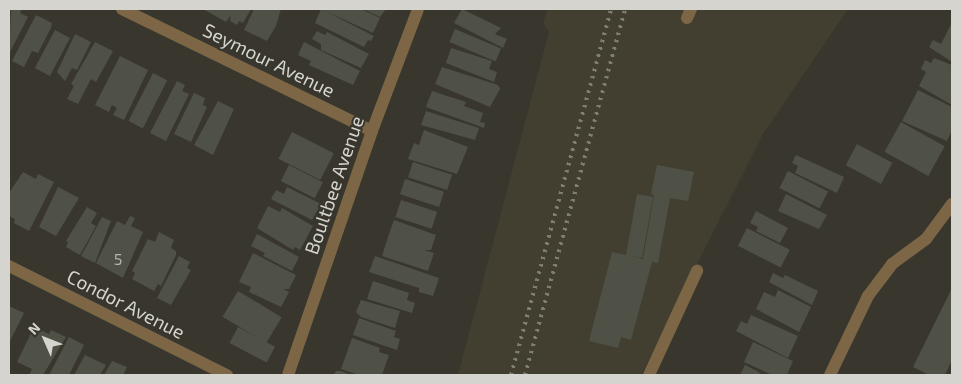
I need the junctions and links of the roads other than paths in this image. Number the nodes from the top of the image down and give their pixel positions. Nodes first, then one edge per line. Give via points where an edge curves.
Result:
1 (122, 9) edge
2 (418, 9) edge
3 (372, 131) junction
4 (952, 204) edge
5 (9, 266) edge
6 (697, 271) dead end
7 (227, 375) edge
8 (288, 375) edge
9 (649, 375) edge
10 (830, 375) edge

1 - 3 street, Seymour Avenue
2 - 3 street, Boultbee Avenue
3 - 8 street, Boultbee Avenue
4 - 10 street via 926,239 892,264 868,296
5 - 7 street, Condor Avenue
6 - 9 street

